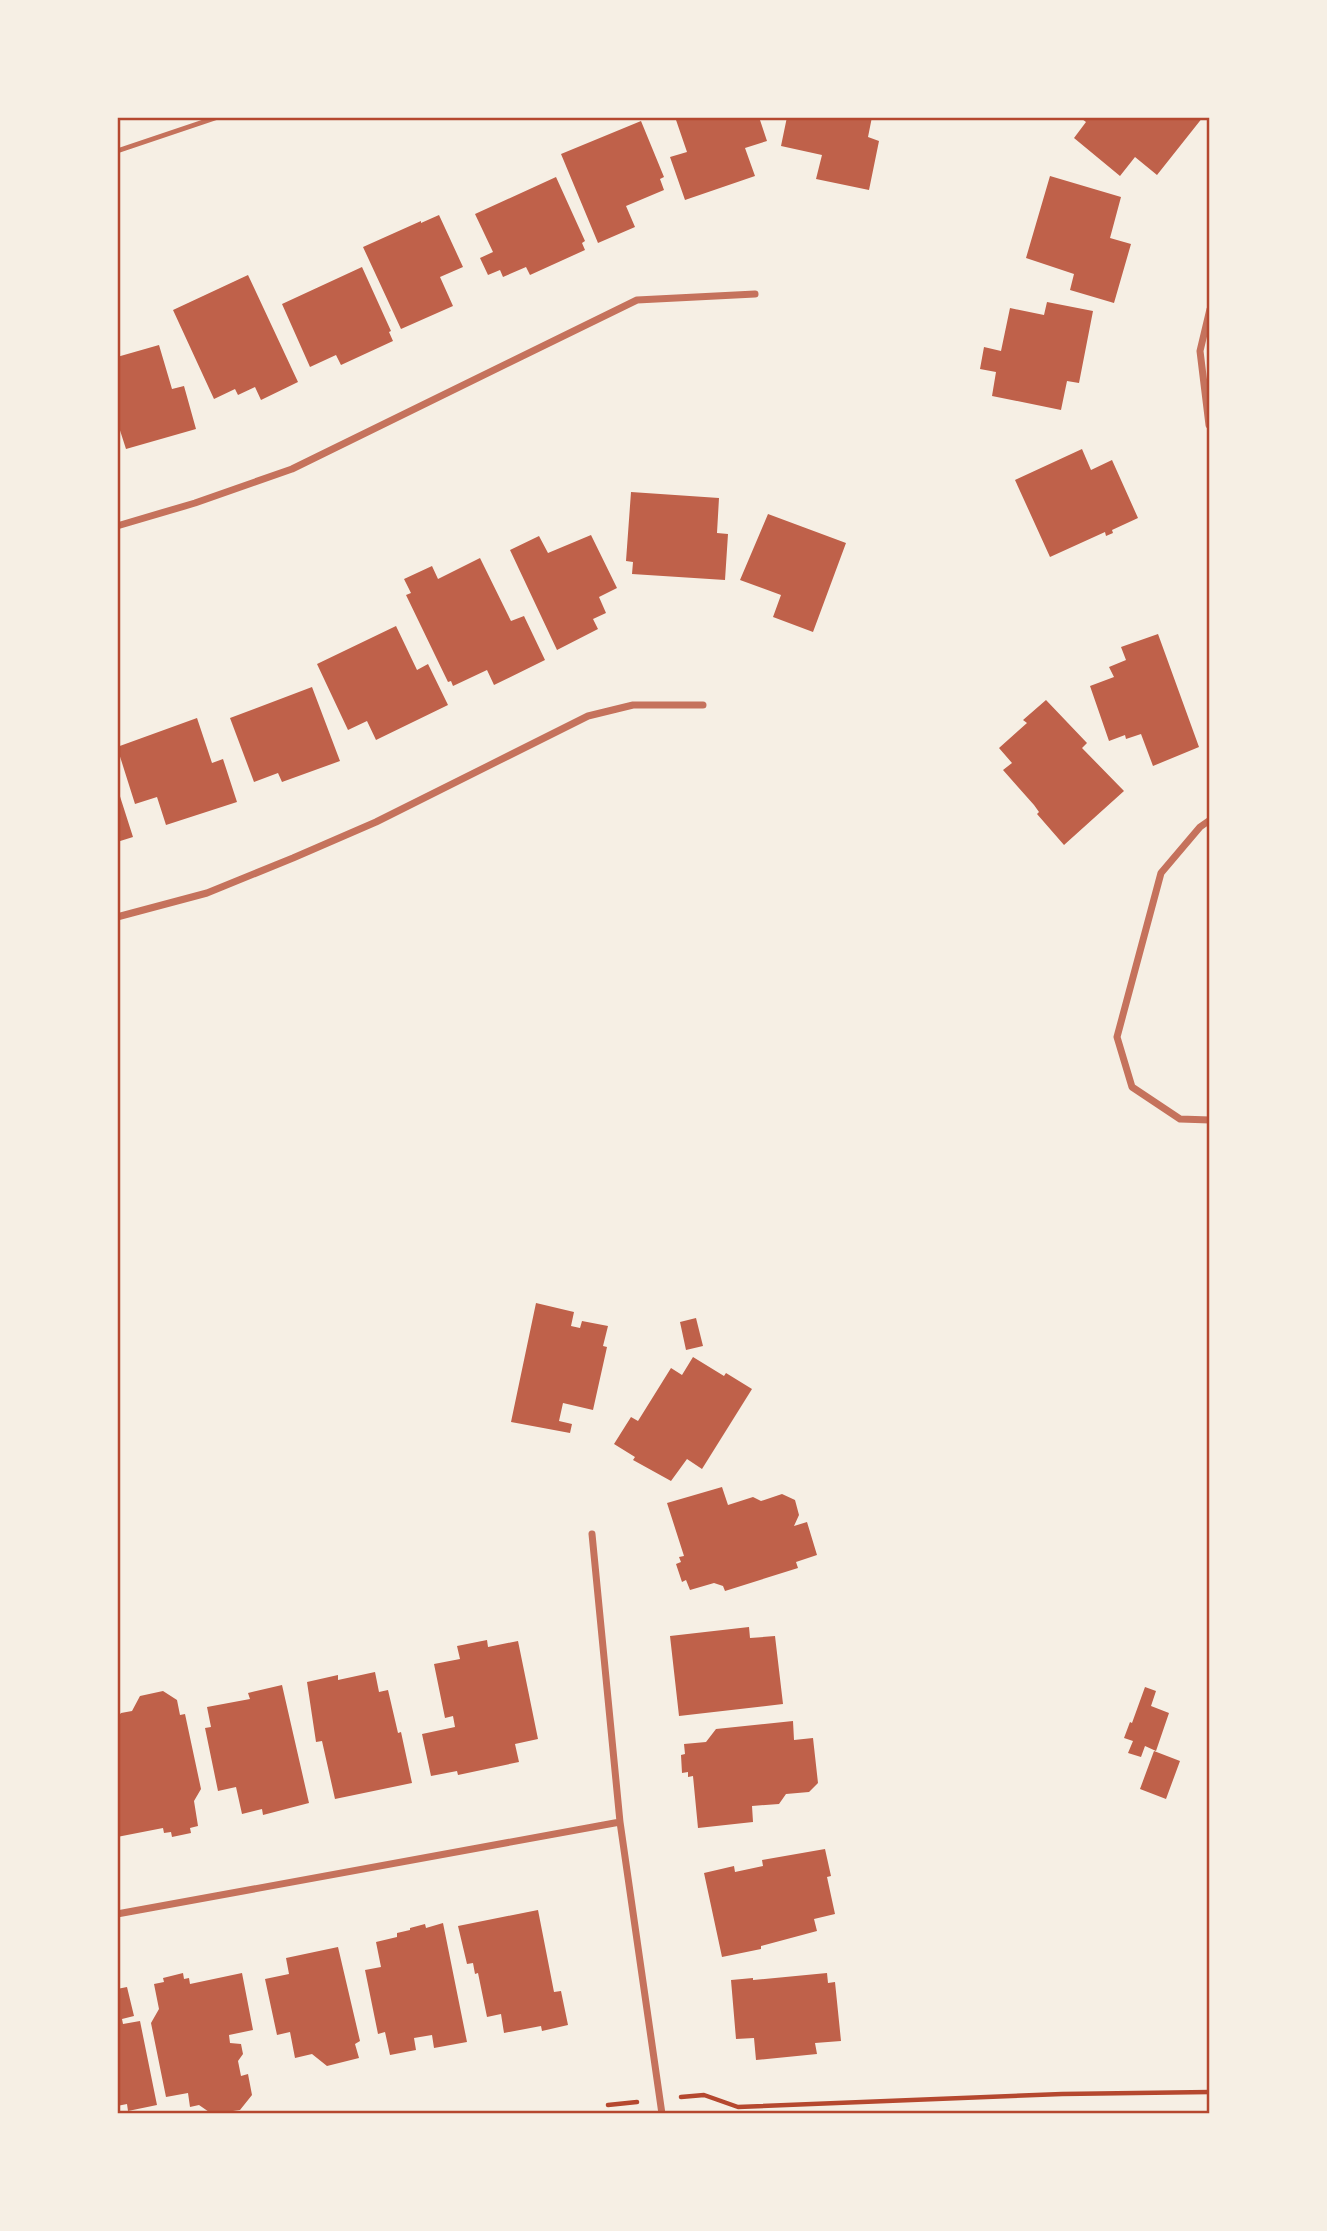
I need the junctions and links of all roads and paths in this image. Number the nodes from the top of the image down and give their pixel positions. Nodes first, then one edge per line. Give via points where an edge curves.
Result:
1 (218, 117) edge
2 (117, 152) edge
3 (755, 294) dead end
4 (1210, 309) edge
5 (1209, 425) edge
6 (117, 526) edge
7 (703, 705) dead end
8 (1210, 820) edge
9 (117, 917) edge
10 (1210, 1120) edge
11 (592, 1534) dead end
12 (620, 1822) junction
13 (117, 1914) edge
14 (1210, 2092) edge
15 (659, 2100) junction
16 (608, 2105) dead end
17 (662, 2114) edge

1 - 2 lane
3 - 6 street via 637,300 292,469
4 - 5 street via 1200,351
7 - 9 street via 633,705 588,716 376,822 293,858 207,893
8 - 10 street via 1161,873 1116,1037 1132,1087 1180,1119
11 - 12 street
12 - 13 street
12 - 15 street
14 - 15 path via 738,2106 704,2095
15 - 16 path
15 - 17 street

